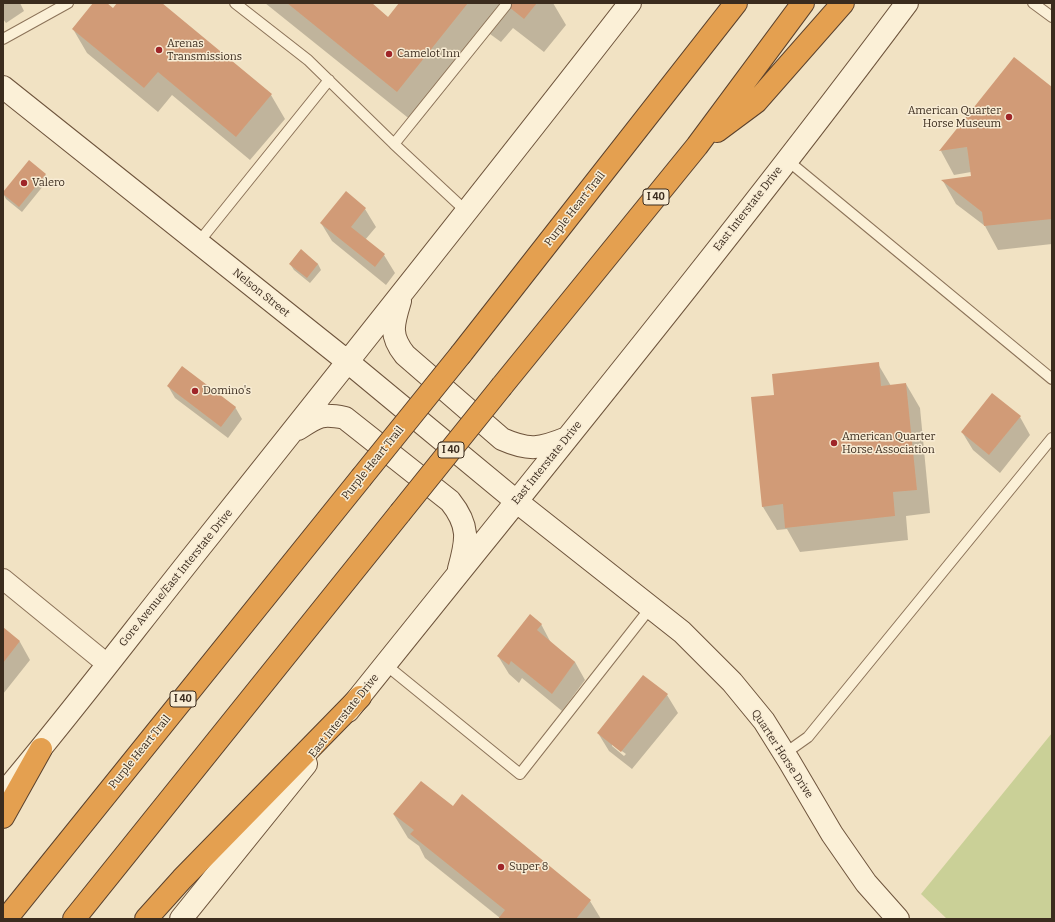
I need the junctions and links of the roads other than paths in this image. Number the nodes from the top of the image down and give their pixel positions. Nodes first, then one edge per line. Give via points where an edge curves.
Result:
1 (68, 3) edge
2 (235, 3) edge
3 (736, 3) edge
4 (803, 3) edge
5 (843, 3) edge
6 (907, 3) edge
7 (1033, 3) edge
8 (506, 5) dead end
9 (625, 6) edge
10 (1052, 17) edge
11 (3, 39) edge
12 (329, 80) junction
13 (3, 86) edge
14 (394, 144) junction
15 (697, 146) junction
16 (787, 160) junction
17 (467, 212) junction
18 (198, 243) junction
19 (402, 294) junction
20 (348, 362) junction
21 (1052, 379) edge
22 (291, 434) junction
23 (567, 438) junction
24 (1052, 438) edge
25 (516, 501) junction
26 (457, 576) junction
27 (3, 579) edge
28 (651, 607) junction
29 (107, 664) junction
30 (386, 664) junction
31 (360, 697) junction
32 (41, 749) junction
33 (784, 754) junction
34 (6, 784) edge
35 (3, 817) edge
36 (6, 919) edge
37 (74, 919) edge
38 (146, 919) edge
39 (181, 919) edge
40 (898, 919) edge

1 - 11 lane
2 - 12 lane via 308,60
3 - 36 highway, Purple Heart Trail / I 40, bridge via 461,354
4 - 15 highway, I 40
5 - 15 highway via 756,102
6 - 16 main road, East Interstate Drive
7 - 10 lane
8 - 14 lane
9 - 17 main road
12 - 14 lane
12 - 18 lane
13 - 18 main road, Nelson Street
14 - 17 lane
15 - 37 highway, I 40, bridge
16 - 21 lane
16 - 23 main road, East Interstate Drive
17 - 19 main road
18 - 20 main road, Nelson Street
19 - 20 main road
19 - 23 main road via 395,316 394,333 397,345 411,360 502,439 517,446 533,447 549,445
20 - 22 main road, Gore Avenue/East Interstate Drive
20 - 25 main road, Nelson Street
22 - 26 main road via 316,418 330,415 344,418 450,501 464,523 465,545
22 - 29 main road, Gore Avenue/East Interstate Drive
23 - 25 main road, East Interstate Drive
24 - 33 lane via 808,737
25 - 26 main road, East Interstate Drive
25 - 28 main road, Quarter Horse Drive
26 - 30 main road, East Interstate Drive
27 - 29 street
28 - 30 lane via 520,774
28 - 33 main road, Quarter Horse Drive via 682,632 732,682 764,722
29 - 32 main road, Gore Avenue/East Interstate Drive
30 - 31 main road, East Interstate Drive
31 - 38 highway
31 - 39 main road, East Interstate Drive
32 - 34 main road, Gore Avenue/East Interstate Drive
32 - 35 highway
33 - 40 main road, Quarter Horse Drive via 832,834 866,883

